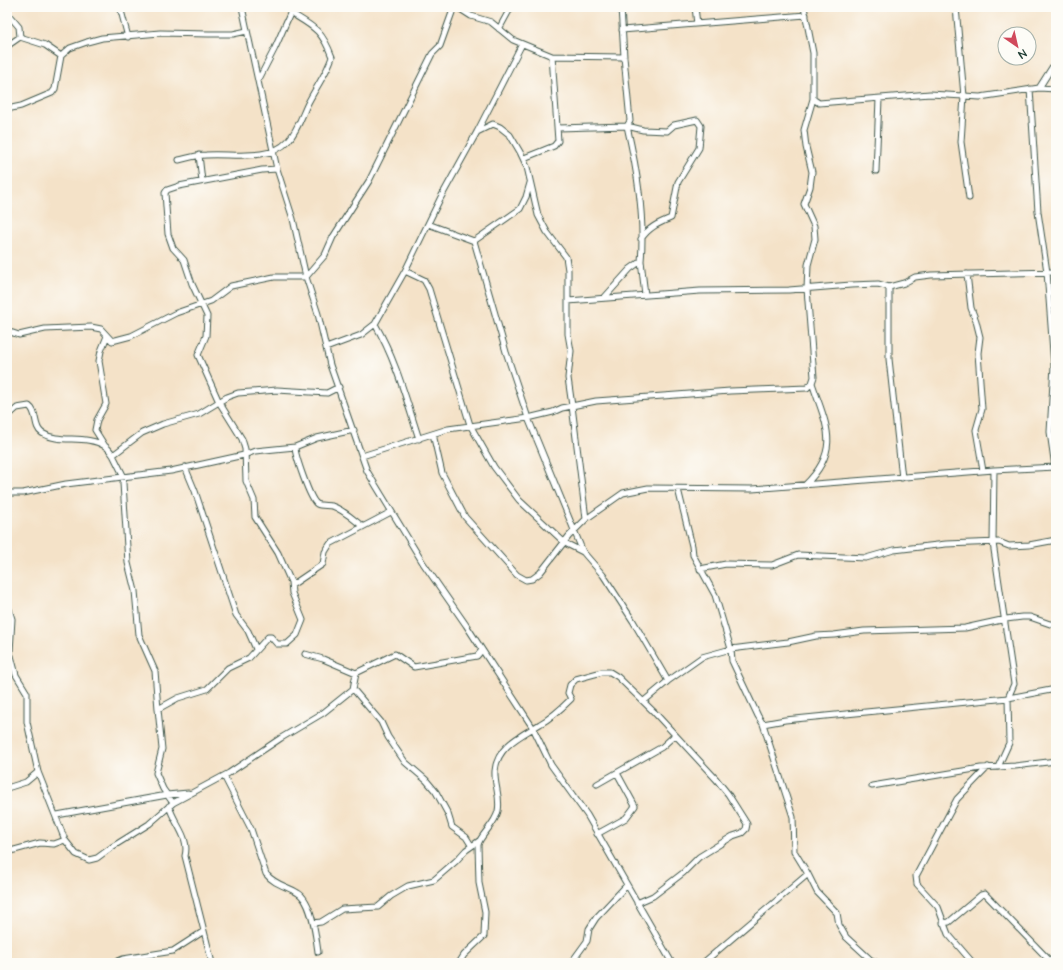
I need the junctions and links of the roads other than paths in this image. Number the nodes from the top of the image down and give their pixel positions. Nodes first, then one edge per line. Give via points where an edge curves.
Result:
1 (120, 7) edge
2 (242, 7) edge
3 (293, 7) edge
4 (454, 7) edge
5 (457, 7) edge
6 (511, 7) edge
7 (621, 7) edge
8 (695, 7) edge
9 (804, 7) edge
10 (956, 7) edge
11 (7, 13) edge
12 (291, 13) junction
13 (806, 15) junction
14 (697, 24) junction
15 (499, 29) junction
16 (622, 30) junction
17 (247, 31) junction
18 (20, 37) junction
19 (128, 37) junction
20 (522, 44) junction
21 (7, 46) edge
22 (61, 56) junction
23 (552, 56) junction
24 (624, 57) junction
25 (1056, 61) edge
26 (259, 79) junction
27 (1039, 88) junction
28 (1030, 89) junction
29 (1056, 89) edge
30 (964, 96) junction
31 (814, 99) junction
32 (878, 99) junction
33 (7, 109) edge
34 (627, 126) junction
35 (558, 128) junction
36 (477, 132) junction
37 (274, 150) junction
38 (199, 155) junction
39 (524, 158) junction
40 (179, 160) dead end
41 (278, 169) junction
42 (876, 171) dead end
43 (202, 181) junction
44 (531, 182) junction
45 (968, 198) dead end
46 (428, 224) junction
47 (641, 239) junction
48 (474, 241) junction
49 (640, 261) junction
50 (405, 271) junction
51 (1047, 272) junction
52 (1056, 272) edge
53 (967, 274) junction
54 (306, 277) junction
55 (889, 287) junction
56 (807, 288) junction
57 (645, 295) junction
58 (604, 298) junction
59 (568, 301) junction
60 (201, 304) junction
61 (375, 324) junction
62 (7, 331) edge
63 (107, 336) junction
64 (326, 348) junction
65 (812, 383) junction
66 (339, 387) junction
67 (219, 402) junction
68 (572, 406) junction
69 (7, 417) edge
70 (528, 418) junction
71 (470, 425) junction
72 (354, 430) junction
73 (433, 434) junction
74 (419, 439) junction
75 (105, 446) junction
76 (295, 447) junction
77 (113, 455) junction
78 (244, 455) junction
79 (362, 456) junction
80 (185, 467) junction
81 (1055, 467) edge
82 (994, 470) junction
83 (983, 471) junction
84 (124, 477) junction
85 (902, 478) junction
86 (805, 485) junction
87 (678, 489) junction
88 (7, 493) edge
89 (391, 512) junction
90 (586, 519) junction
91 (362, 526) junction
92 (573, 532) junction
93 (1056, 540) edge
94 (565, 543) junction
95 (993, 543) junction
96 (583, 552) junction
97 (700, 569) junction
98 (292, 585) junction
99 (7, 603) edge
100 (1006, 618) junction
101 (1056, 624) edge
102 (8, 639) edge
103 (256, 649) junction
104 (731, 649) junction
105 (482, 650) junction
106 (305, 654) dead end
107 (356, 673) junction
108 (668, 681) junction
109 (1014, 684) junction
110 (354, 689) junction
111 (1056, 689) edge
112 (1020, 695) junction
113 (1008, 698) junction
114 (644, 701) junction
115 (158, 709) junction
116 (763, 724) junction
117 (533, 728) junction
118 (676, 735) junction
119 (1056, 761) edge
120 (988, 767) junction
121 (998, 767) junction
122 (38, 772) junction
123 (617, 773) junction
124 (224, 776) junction
125 (597, 784) dead end
126 (872, 786) dead end
127 (7, 788) edge
128 (190, 793) junction
129 (167, 795) junction
130 (171, 804) junction
131 (56, 814) junction
132 (597, 834) junction
133 (65, 840) junction
134 (479, 841) junction
135 (471, 845) junction
136 (7, 852) edge
137 (808, 874) junction
138 (627, 885) junction
139 (637, 902) junction
140 (313, 923) junction
141 (942, 924) junction
142 (204, 932) junction
143 (318, 952) dead end
144 (114, 963) edge
145 (212, 963) edge
146 (459, 963) edge
147 (571, 963) edge
148 (672, 963) edge
149 (703, 963) edge
150 (878, 963) edge
151 (973, 963) edge
152 (1052, 963) edge

1 - 19 street
2 - 17 street
3 - 12 street
4 - 54 street via 440,46 429,59 369,181 333,236 325,255
5 - 15 street via 471,16 491,22
6 - 15 street
7 - 16 street
8 - 14 street
9 - 13 street
10 - 30 street
11 - 18 street via 19,27
12 - 26 street
12 - 37 street via 323,36 332,57 329,68 308,102 296,130 288,141
13 - 14 street
13 - 31 street via 813,53
14 - 16 street
15 - 20 street
16 - 24 street
17 - 19 street via 233,34 160,33
17 - 26 street
18 - 21 street
18 - 22 street via 44,44
19 - 22 street via 102,38 87,42 70,48
20 - 23 street
20 - 36 street
22 - 33 street via 52,93
23 - 24 street
23 - 35 street
24 - 34 street via 630,121
25 - 27 street
26 - 37 street
27 - 28 street
27 - 29 street
28 - 30 street via 989,96
28 - 51 street via 1038,212
30 - 32 street via 930,94
30 - 45 street via 961,142
31 - 32 street via 826,104
31 - 56 street via 804,130 812,172 804,204 814,226 815,239 808,265
32 - 42 street
34 - 35 street
34 - 47 street via 637,168
34 - 47 street via 667,131 674,125 697,120 701,126 699,148 678,182 671,218 650,228
35 - 39 street via 558,141 554,146
36 - 39 street via 493,124 500,127 510,135
36 - 46 street
37 - 38 street via 251,155
37 - 41 street
38 - 40 street
38 - 43 street via 203,172
39 - 44 street
41 - 43 street
41 - 54 street
43 - 60 street via 174,187 165,193 168,234 173,248 184,260
44 - 48 street via 520,209
44 - 59 street via 538,215 566,257
46 - 48 street
46 - 50 street
47 - 49 street
48 - 70 street
49 - 57 street
49 - 58 street
50 - 61 street
50 - 71 street via 424,280 429,289
51 - 52 street
51 - 53 street
51 - 81 street via 1054,366 1050,432
53 - 55 street via 915,277
53 - 83 street via 971,308 980,337 978,353 982,409 976,430
54 - 60 street via 274,277 237,284 227,288 211,302
54 - 64 street
55 - 56 street via 878,284
55 - 85 street via 889,359
56 - 57 street
56 - 65 street via 814,377
57 - 58 street
58 - 59 street
59 - 68 street via 571,351 568,378
60 - 63 street via 125,338 112,341
60 - 67 street via 206,316 207,331 198,355
61 - 64 street via 361,335
61 - 74 street via 387,344
62 - 63 street via 18,335 45,329 91,327 101,329
63 - 75 street via 99,361 106,404 96,420 95,430
64 - 66 street
65 - 68 street via 807,388 596,401
65 - 86 street via 825,418 828,450 816,474
66 - 67 street via 327,393 276,390 238,393
66 - 72 street
67 - 77 street via 199,414 142,433
67 - 78 street via 242,439
68 - 70 street
68 - 90 street
69 - 75 street via 16,408 29,406 33,409 42,433 55,438 85,440
70 - 71 street
70 - 92 street
71 - 73 street
71 - 94 street via 494,467 519,500
72 - 76 street via 317,438
72 - 79 street
73 - 74 street
73 - 94 street via 442,473 465,517 517,575 526,580 532,579
74 - 79 street
75 - 77 street
76 - 78 street via 255,451
76 - 91 street via 313,501 346,513
77 - 84 street
78 - 80 street
78 - 98 street via 246,480 254,500 255,517 278,553
79 - 89 street via 367,471
80 - 84 street
80 - 103 street via 236,615 248,631
81 - 82 street
82 - 83 street
82 - 95 street
83 - 85 street
84 - 88 street via 66,484 23,493
84 - 115 street via 128,563 135,591 139,635 155,671
85 - 86 street
86 - 87 street via 752,489
87 - 90 street via 648,488 623,492
87 - 97 street via 693,555
89 - 91 street
89 - 105 street
90 - 92 street
91 - 98 street via 330,544 325,552 323,564
92 - 94 street
92 - 96 street
93 - 95 street via 1009,546 999,542
94 - 96 street
95 - 97 street via 946,544 894,550 866,558 798,555 772,565 726,564
95 - 100 street
96 - 108 street via 603,575
97 - 104 street via 715,595
98 - 103 street via 294,600 303,620 297,635 287,644 277,644 268,637
99 - 102 street via 12,619
100 - 101 street via 1030,617
100 - 104 street via 965,628 864,631
100 - 109 street
102 - 122 street via 16,675 28,697 27,722
103 - 115 street via 249,658 228,668 207,689 178,698
104 - 108 street via 702,657
104 - 116 street via 732,661
105 - 107 street via 477,656 414,667 398,655 392,654
105 - 117 street
106 - 107 street
107 - 110 street
108 - 114 street
109 - 112 street
109 - 113 street
110 - 124 street via 330,709
110 - 135 street via 381,722 397,752 436,792 452,827 466,837
111 - 112 street
112 - 113 street
113 - 116 street
113 - 121 street via 1009,743
114 - 117 street via 618,676 602,672 576,679 570,685 568,693 571,699
114 - 118 street
115 - 129 street via 162,749 156,773
116 - 137 street via 793,816 794,851
117 - 132 street via 551,765 587,815
117 - 134 street via 512,741 498,757 495,772 499,811 492,826
118 - 123 street via 662,747
118 - 139 street via 728,794 747,824 746,829 699,858 652,896
119 - 121 street
120 - 121 street
120 - 126 street
120 - 141 street via 957,800 916,876 917,884 943,916
122 - 127 street via 26,782
122 - 131 street
123 - 125 street
123 - 132 street via 635,806 626,818
124 - 128 street
124 - 140 street via 251,830 266,874 270,880 303,896
128 - 129 street
128 - 130 street
129 - 130 street
129 - 131 street
130 - 133 street via 149,824 94,860 82,858
130 - 142 street via 173,819 187,847 184,856
131 - 133 street
132 - 138 street
133 - 136 street via 54,844 40,843
134 - 135 street
134 - 146 street via 479,883 486,925 484,936
135 - 140 street via 434,880 408,886 378,907 342,909 321,922
137 - 149 street
137 - 150 street via 817,892 837,913 839,926 846,937 871,960
138 - 139 street
138 - 147 street via 596,918 589,929 587,941
139 - 148 street
140 - 143 street
141 - 151 street
141 - 152 street via 950,922 985,894
142 - 144 street via 173,951 122,958
142 - 145 street

